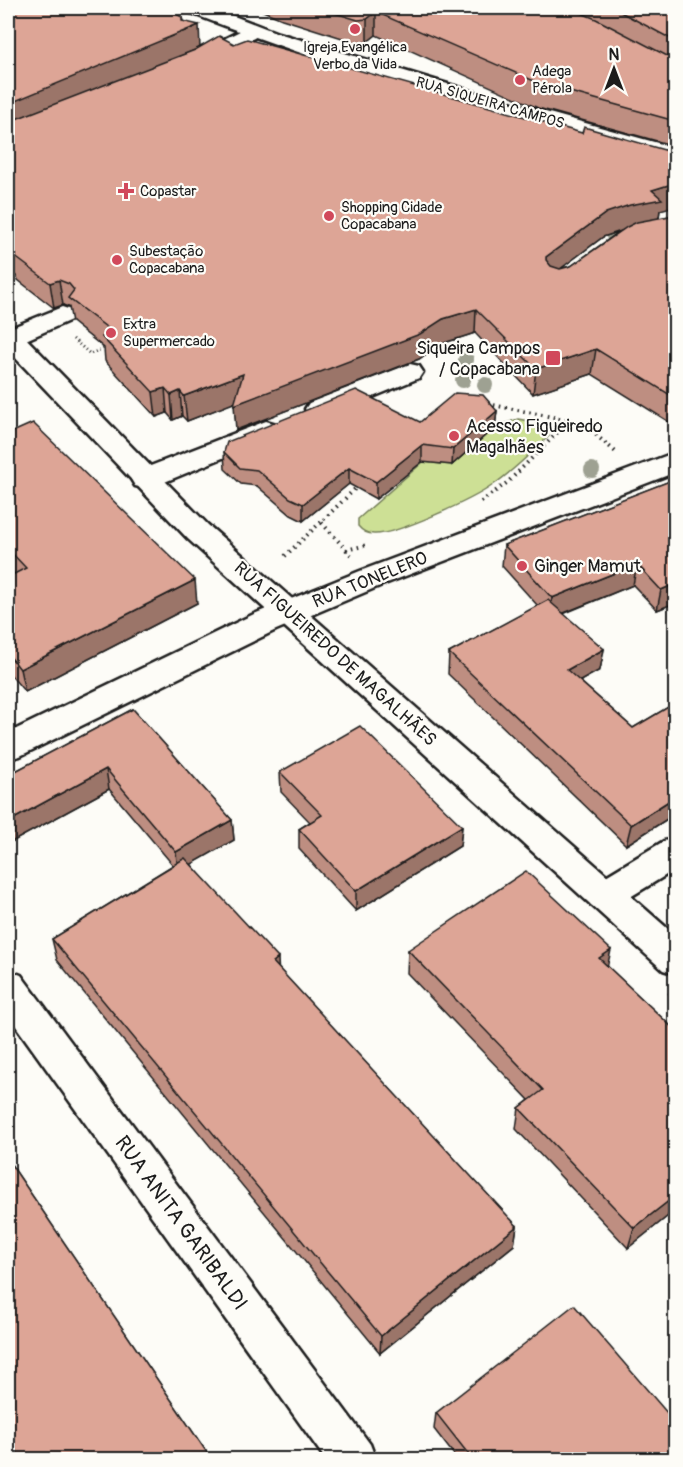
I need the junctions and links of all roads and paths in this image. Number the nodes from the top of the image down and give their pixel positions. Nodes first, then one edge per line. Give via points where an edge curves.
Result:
1 (195, 8) edge
2 (261, 34) junction
3 (167, 75) edge
4 (675, 155) edge
5 (675, 169) edge
6 (62, 315) dead end
7 (10, 340) edge
8 (104, 348) edge
9 (90, 354) dead end
10 (410, 372) dead end
11 (482, 403) edge
12 (492, 405) junction
13 (487, 408) edge
14 (570, 420) junction
15 (675, 461) edge
16 (640, 476) junction
17 (146, 479) junction
18 (361, 482) edge
19 (475, 505) dead end
20 (321, 522) junction
21 (375, 543) dead end
22 (346, 550) junction
23 (285, 556) dead end
24 (358, 562) dead end
25 (288, 613) junction
26 (8, 747) edge
27 (675, 851) edge
28 (604, 895) junction
29 (675, 959) edge
30 (8, 986) edge
31 (354, 1460) edge

1 - 2 main road, RUA SIQUEIRA CAMPOS
2 - 3 main road
2 - 4 main road, RUA SIQUEIRA CAMPOS
2 - 5 main road, RUA SIQUEIRA CAMPOS via 307,63
6 - 7 main road
7 - 17 main road, RUA FIGUEIREDO DE MAGALHÃES
8 - 9 path
10 - 17 main road
11 - 12 path
12 - 13 path
12 - 14 path
14 - 16 path via 591,428
14 - 19 path via 508,482
15 - 16 main road, RUA TONELERO
16 - 25 main road, RUA TONELERO
17 - 25 main road, RUA FIGUEIREDO DE MAGALHÃES
18 - 20 path
20 - 22 path
20 - 23 path
21 - 22 path
22 - 24 path
25 - 26 main road, RUA TONELERO
25 - 28 main road, RUA FIGUEIREDO DE MAGALHÃES
27 - 28 main road
28 - 29 main road, RUA FIGUEIREDO DE MAGALHÃES
30 - 31 main road, RUA ANITA GARIBALDI

